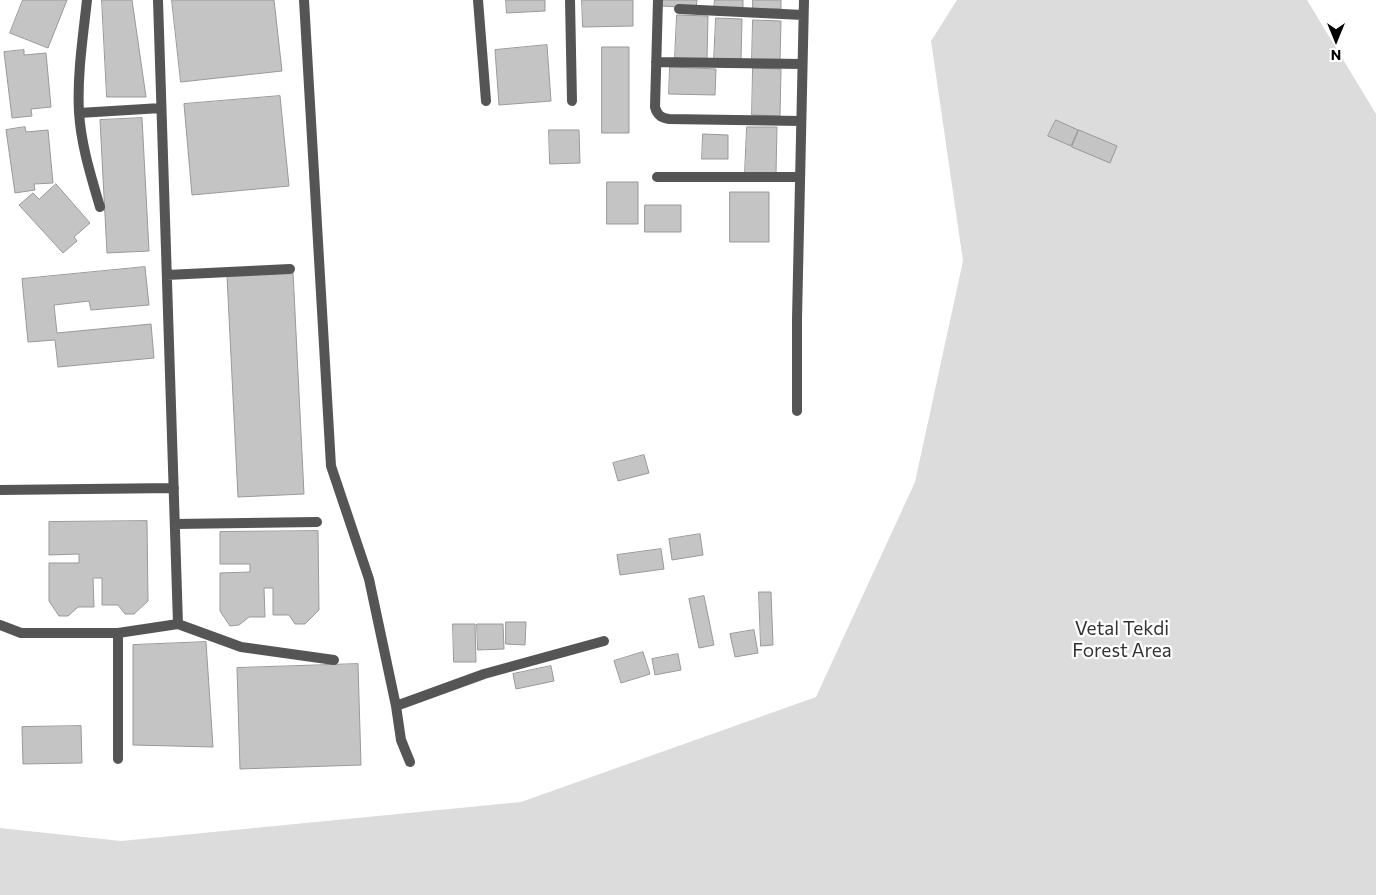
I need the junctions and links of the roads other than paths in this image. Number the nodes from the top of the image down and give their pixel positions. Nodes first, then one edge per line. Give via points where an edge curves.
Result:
1 (87, 0) edge
2 (158, 0) edge
3 (304, 0) edge
4 (478, 0) edge
5 (570, 0) edge
6 (658, 0) edge
7 (804, 0) edge
8 (680, 9) dead end
9 (803, 15) junction
10 (656, 62) junction
11 (802, 64) junction
12 (486, 101) dead end
13 (572, 101) dead end
14 (161, 108) junction
15 (79, 112) junction
16 (801, 122) junction
17 (657, 178) dead end
18 (800, 178) junction
19 (100, 207) dead end
20 (290, 269) dead end
21 (167, 275) junction
22 (797, 411) dead end
23 (174, 488) junction
24 (0, 490) edge
25 (317, 522) dead end
26 (176, 524) junction
27 (178, 624) junction
28 (0, 626) edge
29 (118, 633) junction
30 (604, 641) dead end
31 (334, 660) dead end
32 (396, 706) junction
33 (118, 759) dead end
34 (410, 762) dead end

1 - 15 street
2 - 14 street
3 - 32 street via 331,466 369,579
4 - 12 street
5 - 13 street
6 - 10 street
7 - 9 street
8 - 9 street
9 - 11 street
10 - 11 street
10 - 16 street via 655,107 660,117
11 - 16 street
14 - 15 street
14 - 21 street
15 - 19 street via 84,152
16 - 18 street
17 - 18 street
18 - 22 street
20 - 21 street
21 - 23 street
23 - 24 street
23 - 26 street
25 - 26 street
26 - 27 street
27 - 29 street
27 - 31 street via 240,647
28 - 29 street via 20,633
29 - 33 street
30 - 32 street via 484,674
32 - 34 street via 401,740

